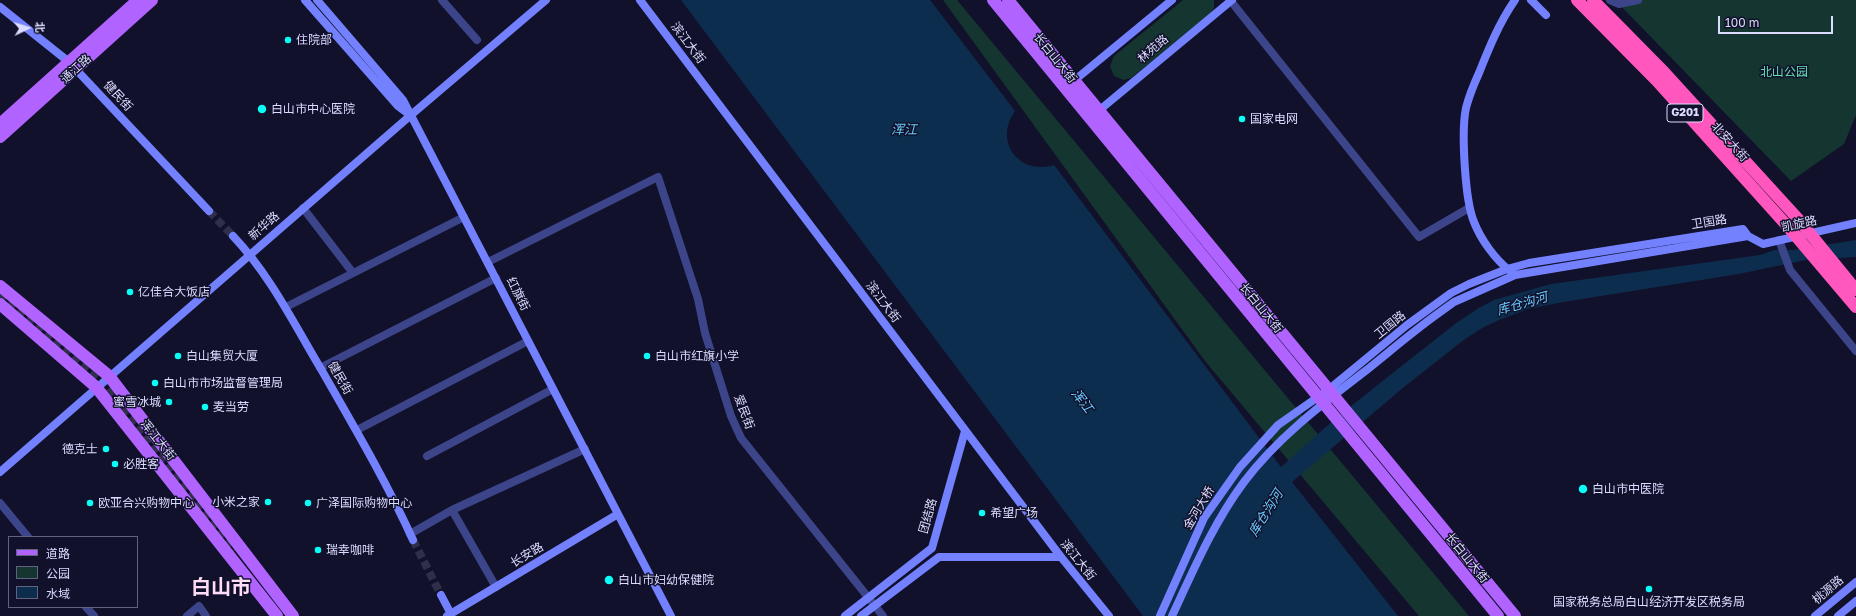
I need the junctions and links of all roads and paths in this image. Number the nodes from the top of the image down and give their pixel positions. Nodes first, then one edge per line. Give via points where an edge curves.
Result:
1 (138, 0) edge
2 (152, 0) edge
3 (305, 0) edge
4 (317, 0) edge
5 (442, 0) edge
6 (546, 0) edge
7 (640, 0) edge
8 (993, 0) edge
9 (1008, 0) edge
10 (1172, 0) edge
11 (1231, 0) edge
12 (1515, 0) edge
13 (1531, 0) edge
14 (1577, 0) edge
15 (1593, 0) edge
16 (1610, 0) edge
17 (1638, 0) edge
18 (0, 7) edge
19 (1546, 15) dead end
20 (477, 40) dead end
21 (72, 65) junction
22 (1070, 84) junction
23 (1094, 114) junction
24 (410, 115) junction
25 (0, 124) edge
26 (0, 137) edge
27 (303, 208) junction
28 (1469, 208) junction
29 (209, 211) tunnel mouth
30 (464, 217) junction
31 (1856, 223) edge
32 (233, 236) tunnel mouth
33 (1748, 236) junction
34 (1781, 244) junction
35 (250, 254) junction
36 (488, 262) junction
37 (1507, 268) junction
38 (353, 273) junction
39 (1515, 275) junction
40 (496, 278) junction
41 (0, 286) edge
42 (1856, 290) edge
43 (0, 304) edge
44 (286, 307) junction
45 (1856, 307) edge
46 (528, 341) junction
47 (1856, 351) edge
48 (320, 368) junction
49 (109, 376) junction
50 (96, 387) junction
51 (553, 389) junction
52 (1326, 396) junction
53 (1278, 425) joint
54 (357, 430) junction
55 (965, 430) junction
56 (1354, 430) junction
57 (1286, 435) joint
58 (585, 449) junction
59 (427, 456) dead end
60 (0, 472) edge
61 (0, 503) edge
62 (452, 510) junction
63 (618, 514) junction
64 (27, 536) edge
65 (932, 548) junction
66 (939, 557) junction
67 (1060, 557) junction
68 (1856, 582) edge
69 (496, 587) junction
70 (442, 595) tunnel mouth
71 (868, 598) junction
72 (1856, 601) edge
73 (875, 606) junction
74 (87, 608) edge
75 (449, 615) edge
76 (94, 616) edge
77 (187, 616) edge
78 (206, 616) edge
79 (277, 616) edge
80 (293, 616) edge
81 (671, 616) edge
82 (845, 616) edge
83 (861, 616) edge
84 (883, 616) edge
85 (1108, 616) edge
86 (1160, 616) edge
87 (1172, 616) edge
88 (1498, 616) edge
89 (1515, 616) edge
90 (1815, 616) edge
91 (1838, 616) edge

1 - 21 main road, 通江路
2 - 21 main road, 通江路
3 - 24 street via 398,106
4 - 24 street, 红旗街 via 403,100
5 - 20 street
6 - 24 street, 新华路
7 - 55 street, 滨江大街
8 - 22 main road, 长白山大街
9 - 22 main road, 长白山大街
10 - 22 street
11 - 23 street, 林苑路
11 - 28 street via 1419,237
12 - 28 street via 1502,19 1466,108 1464,139
13 - 19 street
14 - 45 highway, 北安大街 / G201, bridge via 1657,82
15 - 42 highway, 北安大街 / G201, bridge via 1664,72 1799,220
16 - 17 street via 1619,4
18 - 21 street, 健民街
21 - 25 main road, 通江路
21 - 26 main road, 通江路
21 - 29 street, 健民街
22 - 23 main road, 长白山大街
23 - 52 main road, 长白山大街
24 - 27 street, 新华路
24 - 30 street, 红旗街
27 - 35 street, 新华路
27 - 38 street
28 - 37 street via 1483,241
30 - 36 street, 红旗街
30 - 38 street
31 - 34 street, 凯旋路
32 - 35 street, 健民街
33 - 34 street, 凯旋路 via 1763,244
33 - 37 street, 卫国路 via 1743,229
33 - 39 street, 卫国路
34 - 47 street via 1787,266
35 - 44 street, 健民街
35 - 49 street, 新华路
36 - 40 street, 红旗街
36 - 71 street, 爱民街 via 658,177 698,299 705,333 741,438
37 - 39 street
37 - 52 street, 卫国路 via 1451,294 1407,326
38 - 44 street
39 - 52 street, 卫国路 via 1454,302
40 - 46 street, 红旗街
40 - 48 street
41 - 49 main road, 浑江大街
43 - 50 main road, 浑江大街
44 - 48 street, 健民街
46 - 51 street, 红旗街
46 - 54 street
48 - 54 street, 健民街
49 - 50 street, 新华路
49 - 80 main road, 浑江大街
50 - 60 street, 新华路
50 - 79 main road, 浑江大街
51 - 58 street, 红旗街
51 - 59 street
52 - 53 street, 卫国路
52 - 56 main road, 长白山大街
52 - 57 street, 卫国路
53 - 86 street, 金河大桥 via 1240,467 1204,518
54 - 62 street, 健民街 via 412,537
55 - 65 street, 团结路
55 - 67 street, 滨江大街
56 - 88 main road, 长白山大街
56 - 89 main road, 长白山大街
57 - 87 street, 金河大桥 via 1244,482 1222,514
58 - 62 street
58 - 63 street, 红旗街
61 - 64 street
62 - 69 street
63 - 69 street, 长安路
63 - 81 street, 红旗街
65 - 66 street
65 - 71 street, 团结路
66 - 67 street
66 - 73 street
67 - 85 street, 滨江大街
68 - 90 street, 桃源路
69 - 75 street, 长安路
70 - 75 street
71 - 73 street, 爱民街
71 - 82 street, 团结路
72 - 91 street
73 - 83 street
73 - 84 street, 爱民街
74 - 76 street
77 - 78 street via 199,606

